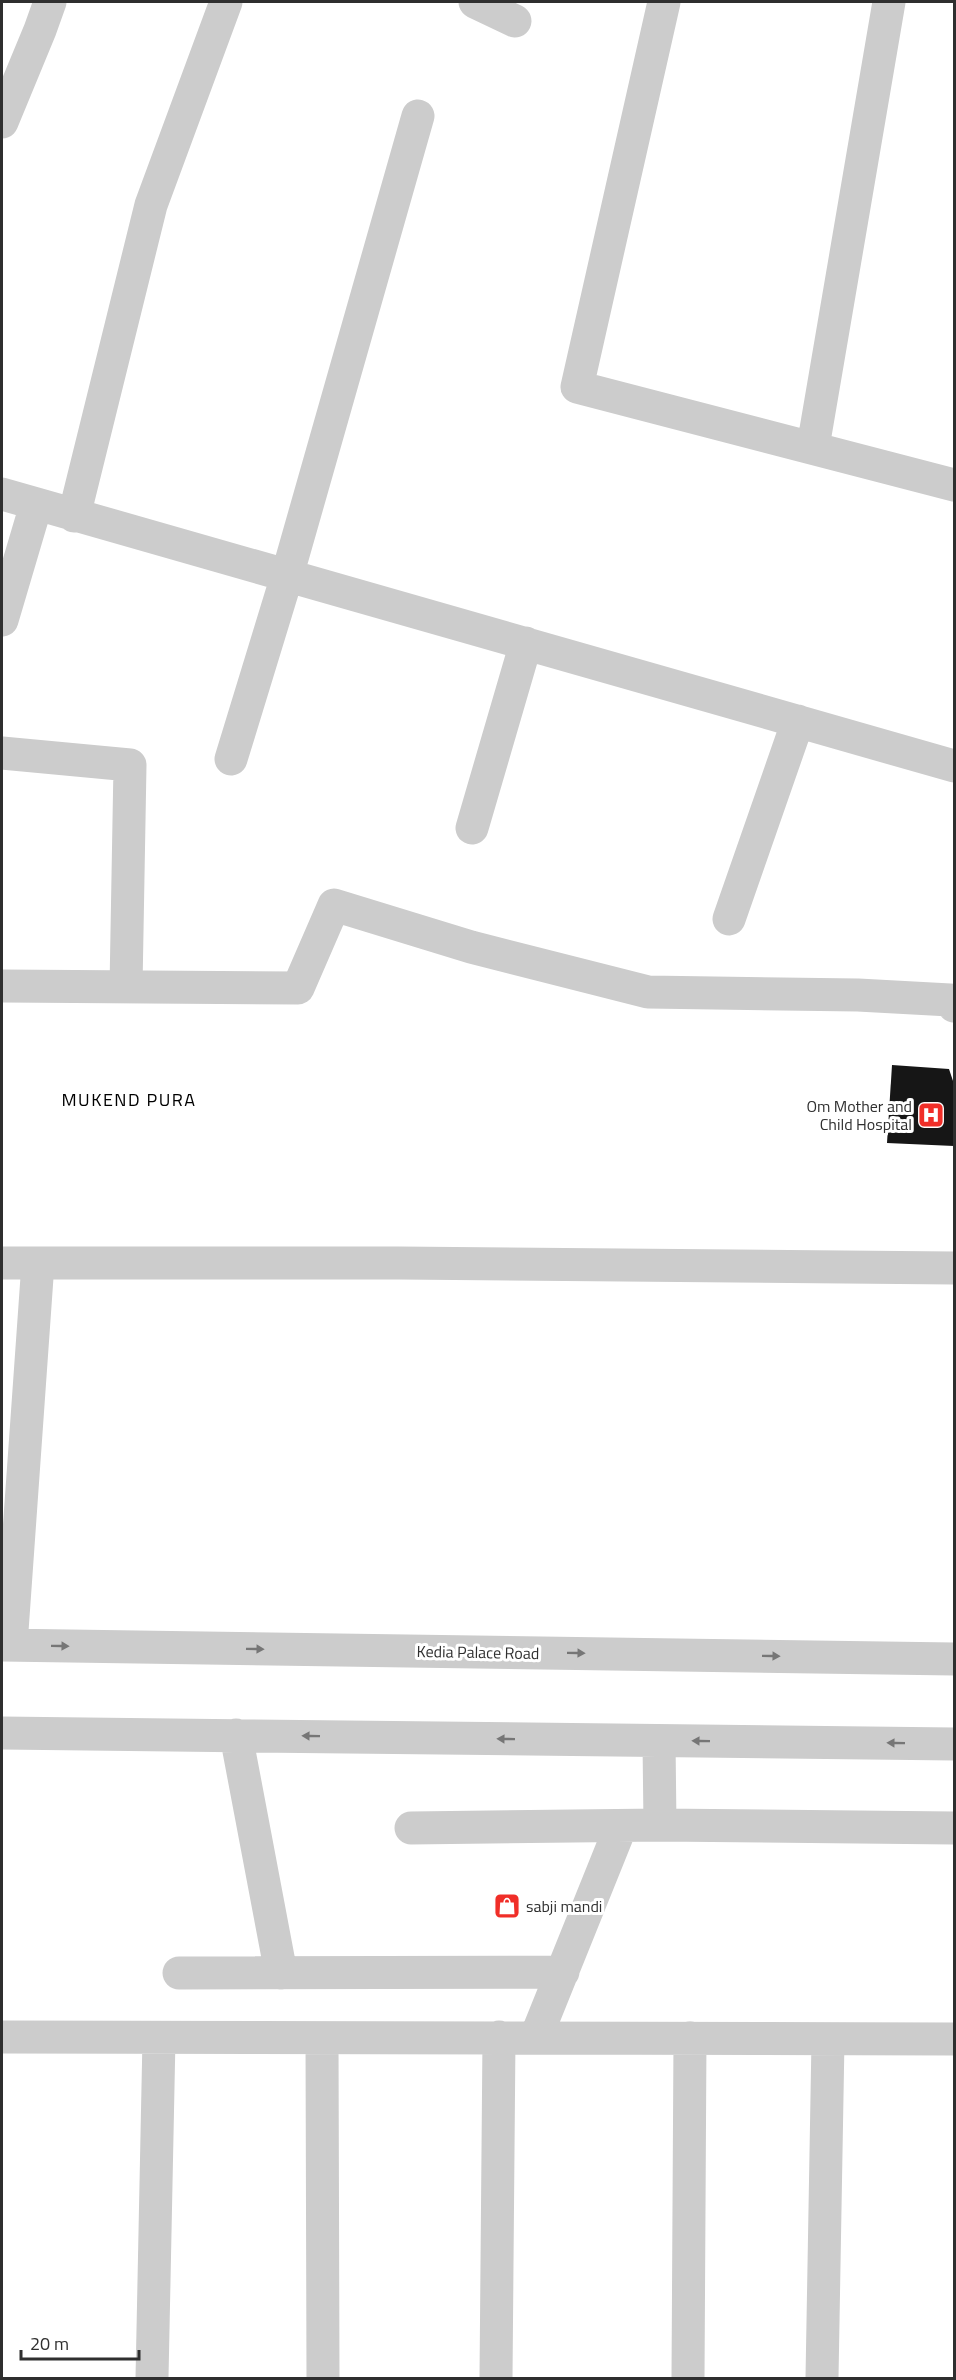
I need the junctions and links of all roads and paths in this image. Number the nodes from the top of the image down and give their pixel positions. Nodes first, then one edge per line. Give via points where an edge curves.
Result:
1 (50, 2) edge
2 (226, 2) edge
3 (475, 2) edge
4 (664, 2) edge
5 (889, 2) edge
6 (515, 21) dead end
7 (418, 116) dead end
8 (2, 122) edge
9 (813, 447) junction
10 (954, 485) edge
11 (2, 494) edge
12 (36, 504) junction
13 (74, 516) junction
14 (287, 576) junction
15 (2, 620) edge
16 (526, 643) junction
17 (798, 721) junction
18 (2, 753) edge
19 (231, 759) dead end
20 (954, 766) edge
21 (472, 828) dead end
22 (729, 919) dead end
23 (2, 986) edge
24 (126, 987) junction
25 (953, 996) edge
26 (2, 1263) edge
27 (38, 1263) junction
28 (954, 1268) edge
29 (6, 1645) edge
30 (954, 1659) edge
31 (2, 1732) edge
32 (236, 1736) junction
33 (954, 1737) edge
34 (659, 1741) junction
35 (660, 1825) junction
36 (621, 1826) junction
37 (411, 1828) dead end
38 (954, 1828) edge
39 (563, 1972) junction
40 (179, 1973) dead end
41 (281, 1973) junction
42 (2, 2037) edge
43 (499, 2037) junction
44 (536, 2037) junction
45 (159, 2038) junction
46 (322, 2038) junction
47 (690, 2038) junction
48 (954, 2039) edge
49 (828, 2040) junction
50 (152, 2379) edge
51 (324, 2379) edge
52 (496, 2379) edge
53 (688, 2379) edge
54 (822, 2379) edge

1 - 8 street
2 - 13 street via 151,205
3 - 6 street
4 - 9 street via 577,387
5 - 9 street
7 - 14 street
9 - 10 street
11 - 12 street
12 - 13 street
12 - 15 street
13 - 14 street
14 - 16 street
14 - 19 street
16 - 17 street
16 - 21 street
17 - 20 street
17 - 22 street
18 - 24 street via 130,765
23 - 24 street
24 - 25 street via 298,988 334,905 471,947 648,992
26 - 27 street
27 - 28 street
27 - 29 street
29 -> 30 street, Kedia Palace Road
31 - 32 street
34 -> 32 street
32 - 41 street
33 -> 34 street
34 - 35 street
35 - 36 street
35 - 38 street
36 - 37 street
36 - 39 street
39 - 41 street
39 - 44 street
40 - 41 street
42 - 45 street
43 - 44 street
43 - 46 street
43 - 52 street
44 - 47 street
45 - 46 street
45 - 50 street
46 - 51 street
47 - 49 street
47 - 53 street
48 - 49 street
49 - 54 street

